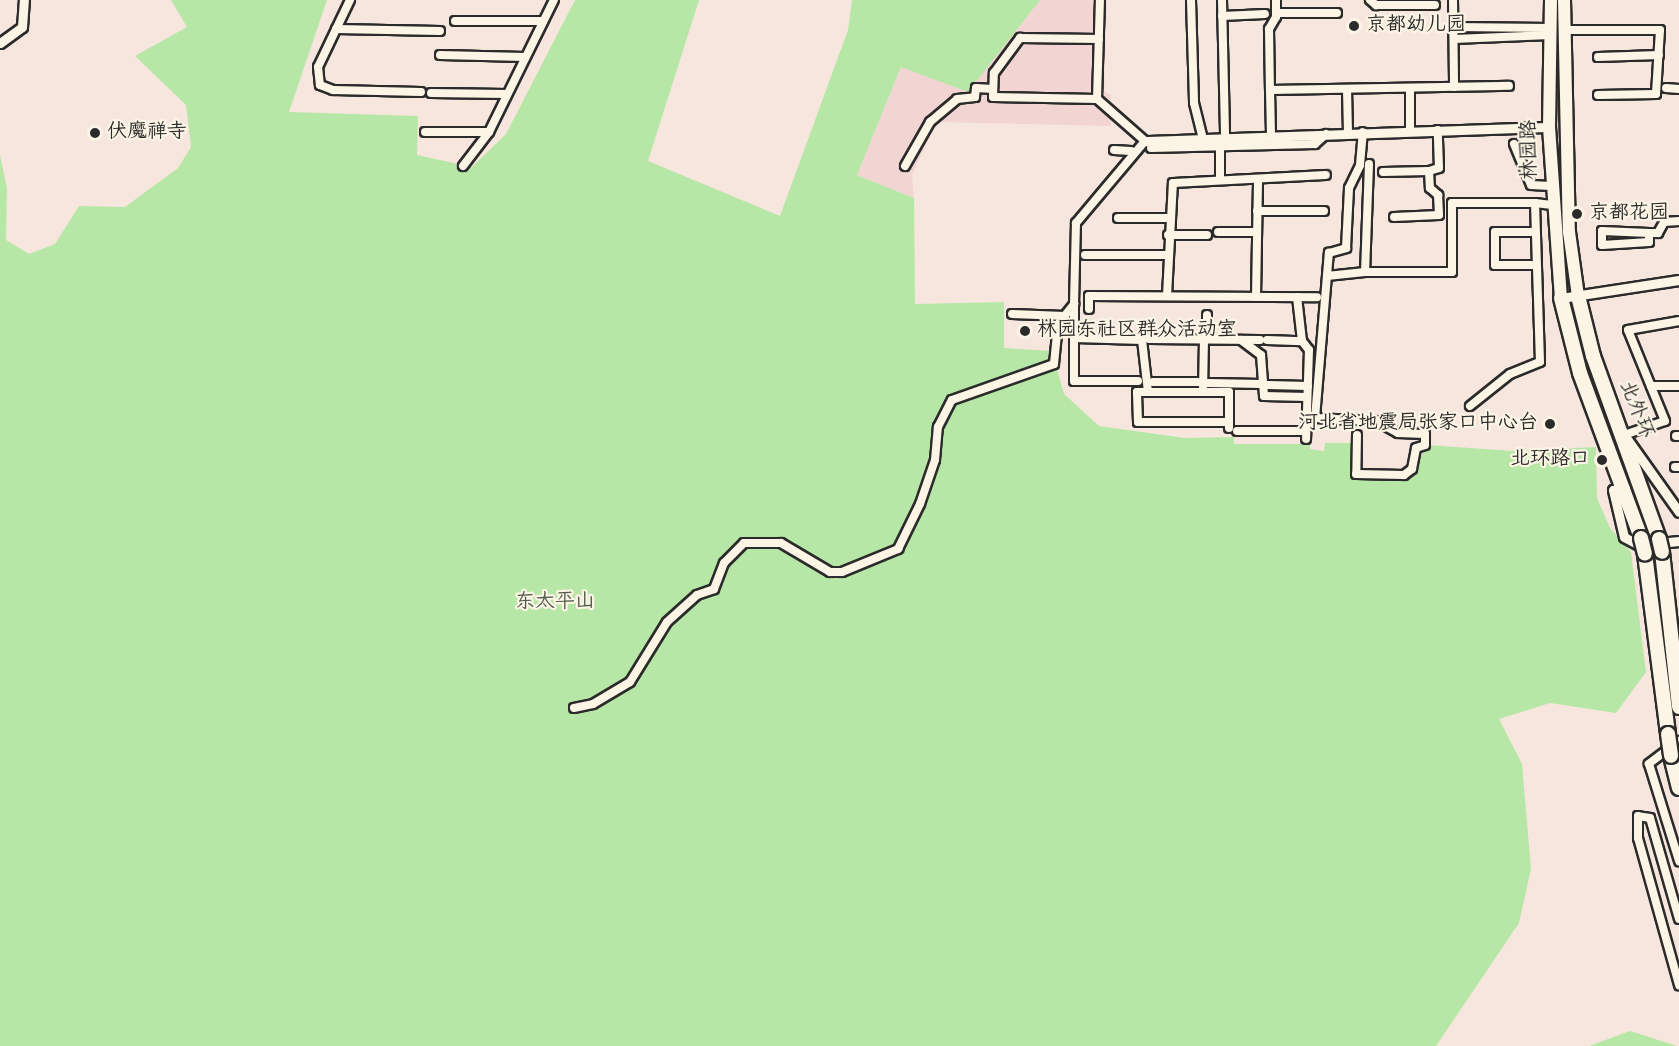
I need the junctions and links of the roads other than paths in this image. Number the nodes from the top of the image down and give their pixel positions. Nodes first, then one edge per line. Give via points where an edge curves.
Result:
1 (24, 0) edge
2 (350, 0) edge
3 (554, 0) edge
4 (1100, 0) edge
5 (1191, 0) edge
6 (1222, 0) edge
7 (1276, 0) edge
8 (1370, 0) edge
9 (1453, 0) edge
10 (1551, 0) edge
11 (1564, 0) edge
12 (1435, 5) dead end
13 (1276, 13) junction
14 (1337, 13) dead end
15 (1265, 14) dead end
16 (1222, 16) junction
17 (454, 21) dead end
18 (543, 21) junction
19 (1454, 27) junction
20 (336, 29) junction
21 (1565, 30) junction
22 (440, 31) dead end
23 (1550, 32) junction
24 (1099, 39) junction
25 (1454, 39) junction
26 (0, 43) edge
27 (440, 55) dead end
28 (1659, 55) junction
29 (525, 57) junction
30 (1598, 57) dead end
31 (1509, 86) dead end
32 (1454, 87) junction
33 (993, 88) junction
34 (1410, 88) junction
35 (1666, 88) dead end
36 (1347, 89) junction
37 (1679, 89) edge
38 (1270, 90) junction
39 (421, 92) dead end
40 (431, 93) dead end
41 (506, 94) junction
42 (1598, 95) dead end
43 (1097, 99) junction
44 (1549, 127) junction
45 (1438, 130) junction
46 (1410, 131) junction
47 (425, 132) dead end
48 (489, 132) junction
49 (1363, 132) junction
50 (1328, 133) junction
51 (1348, 133) junction
52 (1271, 135) junction
53 (1225, 137) junction
54 (1203, 138) junction
55 (1514, 144) dead end
56 (1148, 145) junction
57 (1220, 146) junction
58 (1131, 151) dead end
59 (1127, 162) junction
60 (1369, 164) dead end
61 (463, 166) dead end
62 (905, 166) dead end
63 (1429, 171) junction
64 (1383, 172) dead end
65 (1326, 175) dead end
66 (1220, 179) junction
67 (1258, 179) junction
68 (1551, 186) junction
69 (1535, 204) junction
70 (1552, 205) junction
71 (1257, 211) junction
72 (1324, 211) dead end
73 (1394, 217) dead end
74 (1118, 218) dead end
75 (1168, 218) junction
76 (1679, 221) edge
77 (1218, 232) dead end
78 (1257, 232) junction
79 (1531, 232) dead end
80 (1649, 233) junction
81 (1168, 235) junction
82 (1207, 235) dead end
83 (1085, 255) dead end
84 (1168, 255) junction
85 (1536, 265) junction
86 (1365, 272) junction
87 (1327, 276) junction
88 (1679, 280) edge
89 (1167, 296) junction
90 (1578, 296) junction
91 (1256, 297) junction
92 (1297, 297) junction
93 (1317, 297) dead end
94 (1561, 298) junction
95 (1074, 304) junction
96 (1089, 309) dead end
97 (1012, 314) dead end
98 (1207, 315) dead end
99 (1065, 316) junction
100 (1679, 321) edge
101 (1075, 338) junction
102 (1149, 339) dead end
103 (1205, 339) junction
104 (1241, 340) junction
105 (1302, 341) junction
106 (1138, 381) dead end
107 (1153, 382) dead end
108 (1265, 384) junction
109 (1205, 386) junction
110 (1308, 386) junction
111 (1651, 386) junction
112 (1679, 386) edge
113 (1148, 392) junction
114 (1307, 397) junction
115 (1470, 406) dead end
116 (1231, 427) junction
117 (1357, 435) dead end
118 (1624, 435) junction
119 (1624, 488) junction
120 (1679, 512) edge
121 (1679, 541) edge
122 (1679, 707) edge
123 (574, 708) dead end
124 (1673, 738) edge
125 (1679, 788) edge
126 (1679, 861) edge
127 (1679, 919) edge
128 (1679, 985) edge

1 - 26 street via 22,27
2 - 20 street
3 - 18 street
4 - 24 street
5 - 54 street via 1194,103
6 - 16 street
7 - 13 street
8 - 12 street via 1376,5
9 - 19 street
10 - 23 main road, 林园路
11 - 21 main road, 林园路
13 - 14 street
13 - 38 street via 1269,29
15 - 16 street
16 - 53 street
17 - 18 street
18 - 29 street
19 - 23 street
19 - 25 street
20 - 22 street
20 - 39 street via 318,67 320,85 333,90
21 - 28 street via 1660,30
21 - 90 main road, 林园路 via 1569,232
23 - 25 street
23 - 44 main road, 林园路
24 - 33 street via 1020,39 994,73
24 - 43 street
25 - 32 street
27 - 29 street
28 - 30 street
28 - 42 street via 1656,94
29 - 41 street
31 - 32 street
32 - 34 street
33 - 43 street via 993,97
33 - 62 street via 976,88 975,98 957,99 930,122
34 - 36 street
34 - 46 street
35 - 37 street
36 - 38 street
36 - 51 street
38 - 52 street
40 - 41 street
41 - 48 street
43 - 56 street
44 - 45 street
44 - 68 main road, 林园路
45 - 46 street
45 - 63 street via 1439,168
46 - 49 street
47 - 48 street
48 - 61 street
49 - 51 street
49 - 87 street via 1360,165 1348,188 1346,248 1330,249
50 - 51 street
50 - 52 street
50 - 57 street via 1315,144
52 - 53 street
53 - 54 street
54 - 56 street
55 - 68 street via 1531,185
56 - 57 street
56 - 59 street
57 - 66 street
58 - 59 street via 1117,150
59 - 95 street via 1076,223
60 - 86 street
63 - 64 street
63 - 73 street via 1439,215
65 - 67 street
66 - 67 street
66 - 75 street via 1173,183
67 - 71 street
68 - 70 main road, 林园路
69 - 70 street
69 - 85 street
69 - 86 street via 1452,203 1452,272
70 - 94 main road, 林园路
71 - 72 street
71 - 78 street
74 - 75 street
75 - 81 street
76 - 80 street via 1666,221 1660,232
77 - 78 street
78 - 91 street
79 - 85 street via 1495,232 1495,265
80 - 80 street via 1649,242 1602,244 1602,231
81 - 82 street
81 - 84 street
83 - 84 street
84 - 89 street
85 - 115 street via 1540,362 1510,374
86 - 87 street
87 - 117 street via 1315,418 1376,421 1398,433 1425,434 1425,445 1416,448 1412,469 1404,475 1356,474
88 - 90 street
89 - 91 street
89 - 96 street via 1089,296
90 - 94 street
90 - 118 highway, 北外环 via 1593,356
91 - 92 street
92 - 93 street
92 - 105 street
94 - 119 highway, 北外环 via 1580,373
95 - 99 street
95 - 101 street
97 - 99 street
98 - 103 street
99 - 123 street via 1058,324 1051,366 1007,385 960,393 945,408 935,460 898,549 842,572 830,572 781,543 744,543 724,563 714,589 697,595 667,622 630,682 593,704
100 - 111 street via 1628,330
101 - 106 street via 1074,381
101 - 113 street via 1142,339
102 - 103 street
103 - 104 street
103 - 109 street
104 - 105 street
104 - 108 street via 1261,356
105 - 110 street via 1309,350
107 - 109 street
108 - 109 street
108 - 110 street
108 - 114 street via 1264,396
109 - 113 street
109 - 116 street via 1229,392
110 - 114 street
111 - 112 street
111 - 118 street via 1665,421
113 - 116 street via 1137,392 1138,422
114 - 116 street via 1306,435
118 - 120 street
118 - 122 highway, 北外环 via 1660,545
119 - 121 street via 1613,490 1624,537 1639,545
119 - 124 highway, 北外环, bridge via 1645,554
124 - 125 highway, bridge via 1671,756
124 - 126 street via 1649,764
127 - 128 street via 1650,818 1638,816 1638,838

